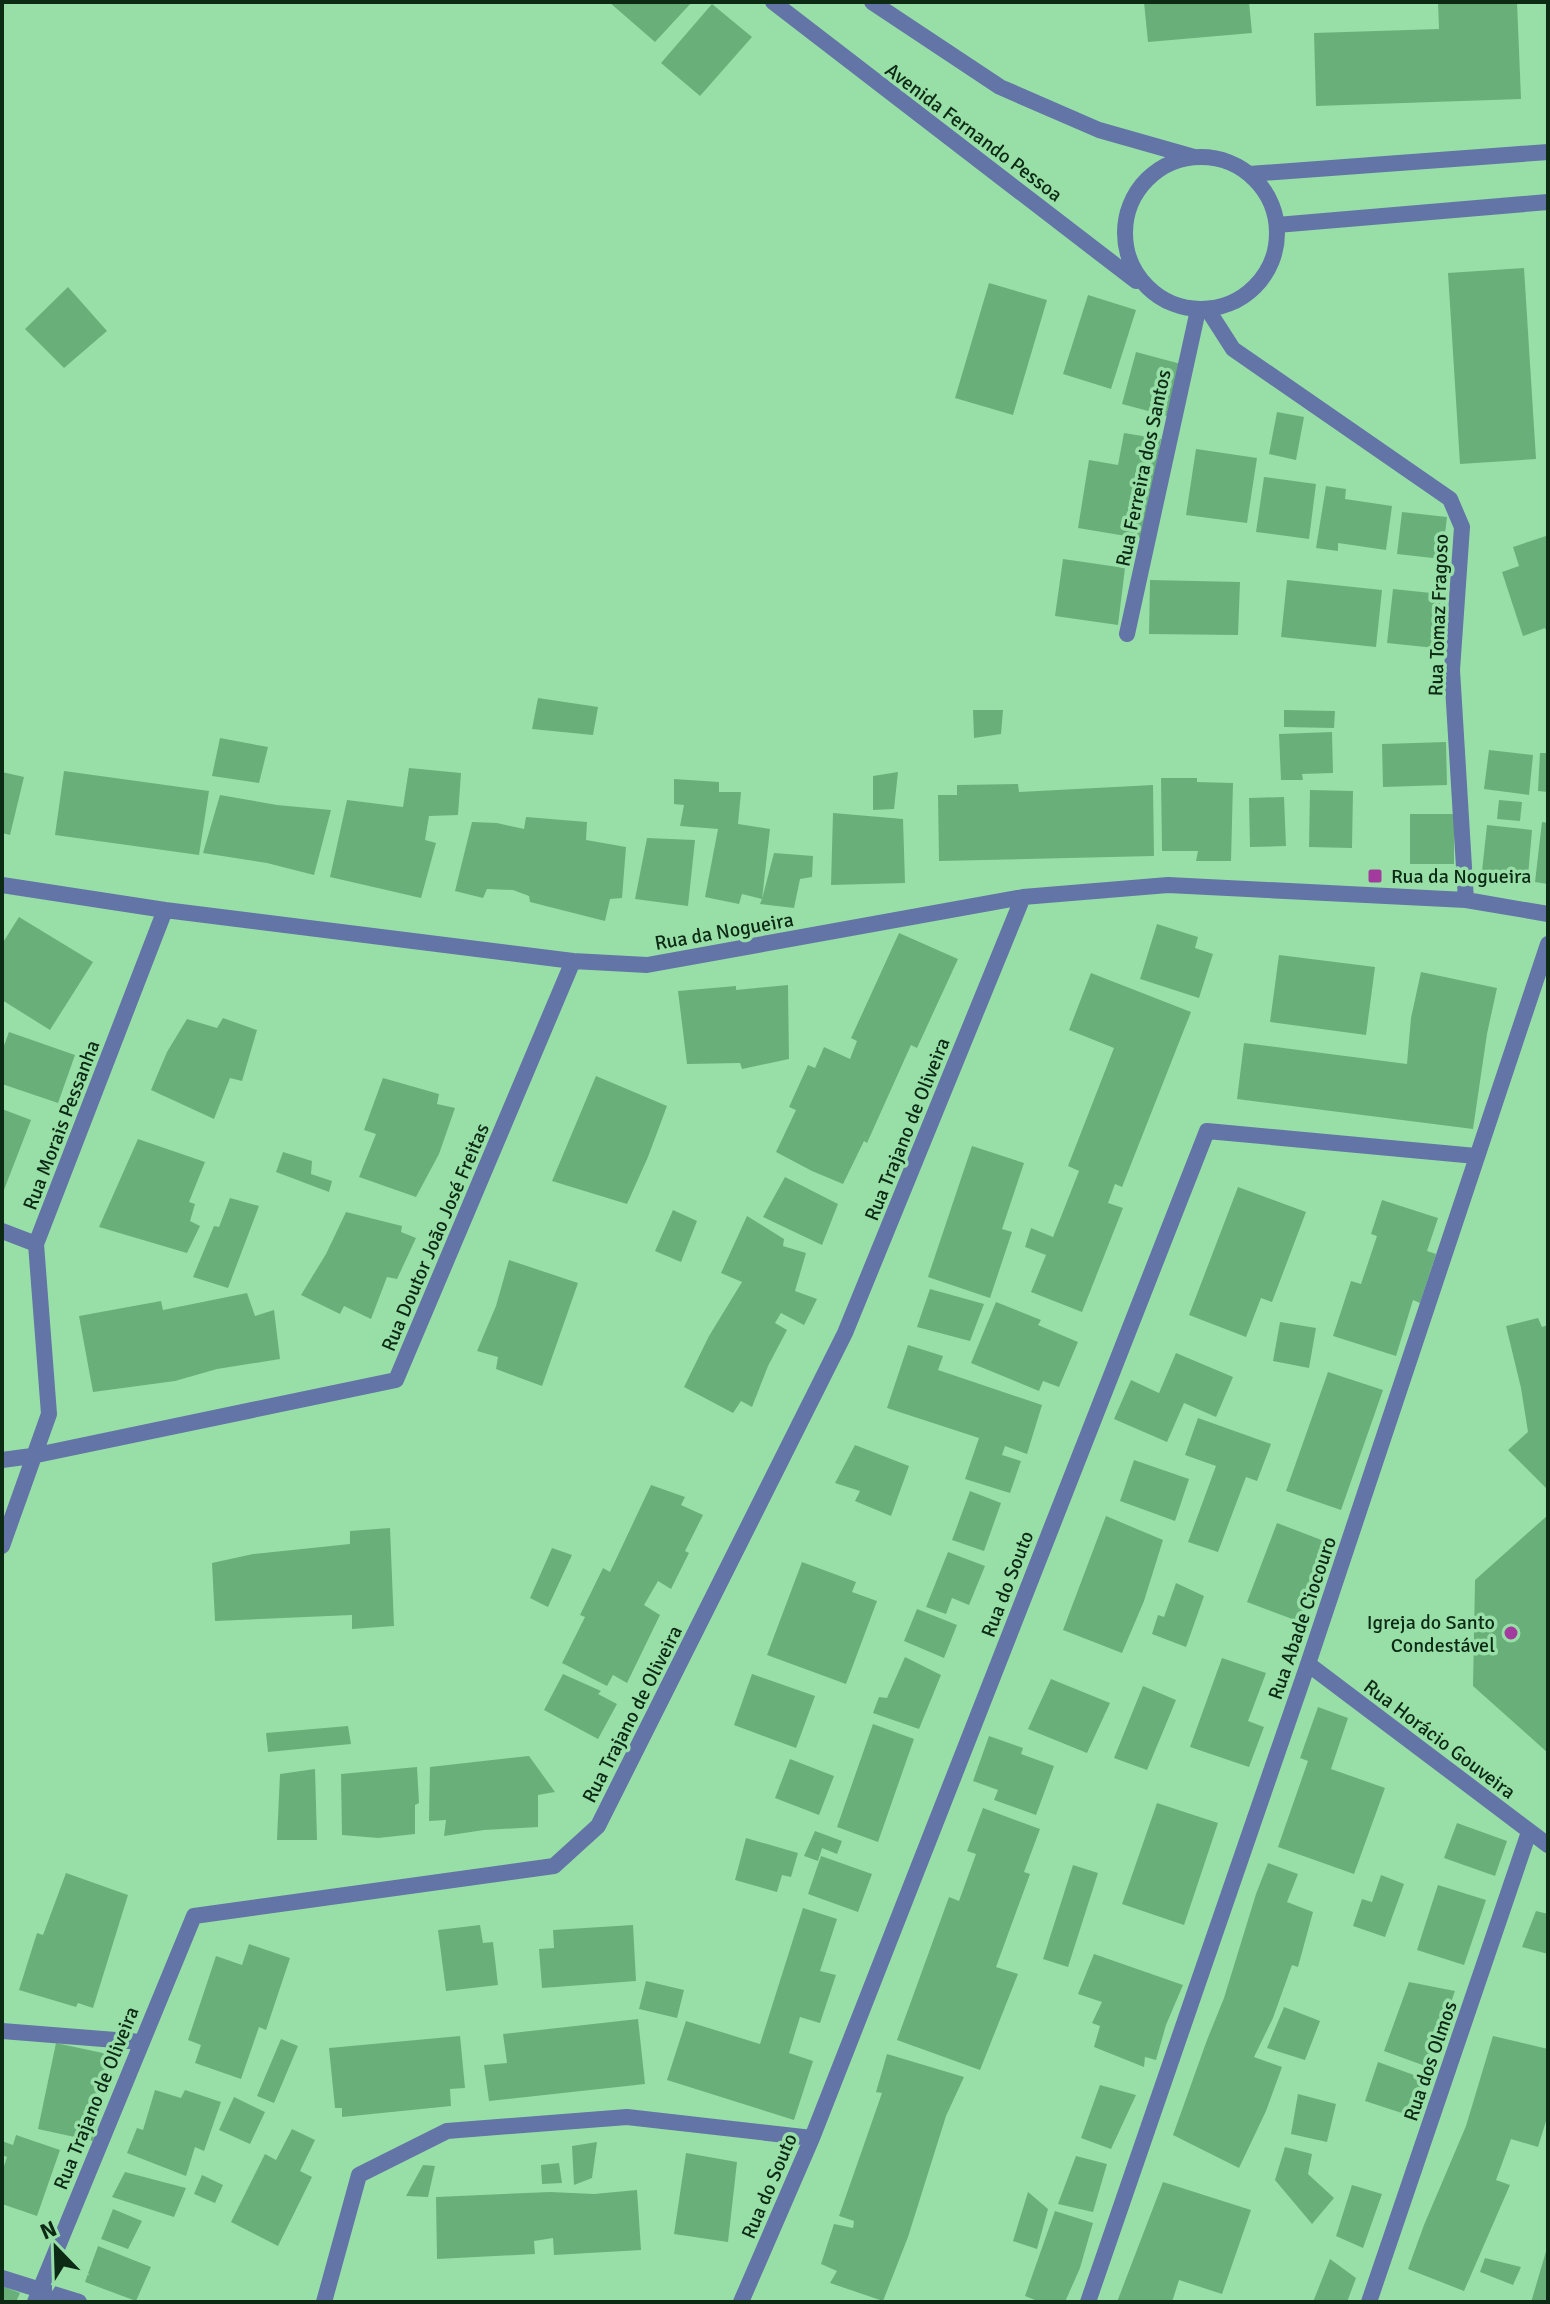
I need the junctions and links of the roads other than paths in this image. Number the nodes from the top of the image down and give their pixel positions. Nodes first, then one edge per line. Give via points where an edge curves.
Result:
1 (773, 2) edge
2 (872, 2) edge
3 (1548, 152) edge
4 (1195, 157) junction
5 (1249, 174) junction
6 (1548, 202) edge
7 (1277, 225) junction
8 (1151, 292) junction
9 (1203, 310) junction
10 (1127, 634) dead end
11 (2, 885) edge
12 (1023, 897) junction
13 (1466, 900) junction
14 (165, 910) junction
15 (1548, 914) edge
16 (1548, 944) edge
17 (573, 961) junction
18 (1476, 1156) junction
19 (2, 1231) edge
20 (36, 1244) junction
21 (32, 1456) junction
22 (2, 1460) edge
23 (2, 1546) edge
24 (1308, 1664) junction
25 (1529, 1832) junction
26 (1548, 1845) edge
27 (2, 2031) edge
28 (141, 2042) junction
29 (812, 2138) junction
30 (2, 2278) edge
31 (37, 2296) edge
32 (79, 2302) edge
33 (324, 2302) edge
34 (741, 2302) edge
35 (1088, 2302) edge
36 (1369, 2302) edge

1 - 8 street, Avenida Fernando Pessoa
2 - 4 street via 1000,87 1099,130
3 - 5 street
4 - 5 street via 1214,158
4 - 8 street via 1170,163 1148,177 1124,223 1125,249
5 - 7 street via 1273,206
6 - 7 street
7 - 9 street via 1276,249 1252,291
8 - 9 street via 1173,305
9 - 10 street, Rua Ferreira dos Santos
9 - 13 street, Rua Tomaz Fragoso via 1233,349 1450,499 1462,527 1452,670
11 - 14 street, Rua da Nogueira
12 - 13 street, Rua da Nogueira via 1168,885
12 - 17 street, Rua da Nogueira via 647,965
12 - 28 street, Rua Trajano de Oliveira via 845,1333 598,1826 554,1866 194,1916
13 - 15 street, Rua da Nogueira
14 - 17 street, Rua da Nogueira
14 - 20 street, Rua Morais Pessanha
16 - 18 street, Rua Abade Ciocouro
17 - 21 street, Rua Doutor João José Freitas via 396,1380
18 - 24 street, Rua Abade Ciocouro
18 - 29 street, Rua do Souto via 1207,1131
19 - 20 street
20 - 21 street, Rua Morais Pessanha via 49,1414
21 - 22 street, Rua Doutor João José Freitas
21 - 23 street, Rua Morais Pessanha
24 - 25 street, Rua Horácio Gouveira
24 - 35 street, Rua Abade Ciocouro
25 - 26 street, Rua Horácio Gouveira
25 - 36 street, Rua dos Olmos
27 - 28 street
28 - 31 street, Rua Trajano de Oliveira
29 - 33 street via 627,2117 447,2131 359,2175
29 - 34 street, Rua do Souto
30 - 31 street
31 - 32 street

